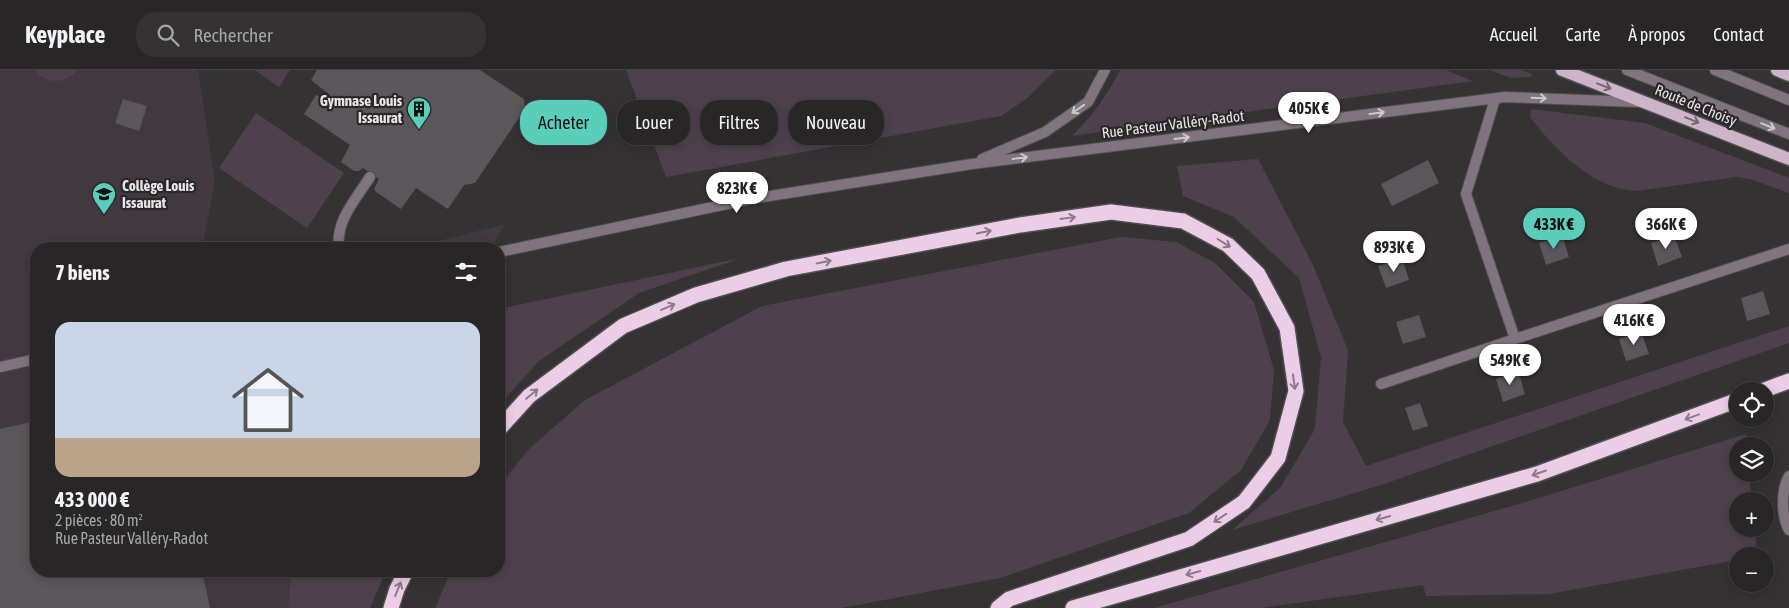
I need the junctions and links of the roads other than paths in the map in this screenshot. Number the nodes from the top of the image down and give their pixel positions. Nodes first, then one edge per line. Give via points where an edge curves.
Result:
1 (1105, 70) edge
2 (1562, 70) edge
3 (1627, 70) edge
4 (1715, 70) edge
5 (1777, 70) edge
6 (1789, 75) edge
7 (1495, 98) junction
8 (1789, 100) edge
9 (1646, 102) junction
10 (1789, 134) edge
11 (1789, 159) edge
12 (972, 164) junction
13 (370, 177) dead end
14 (338, 242) edge
15 (1789, 250) edge
16 (505, 251) edge
17 (1515, 339) junction
18 (30, 360) edge
19 (0, 367) edge
20 (1789, 381) edge
21 (1381, 384) dead end
22 (1774, 387) edge
23 (1729, 403) edge
24 (505, 422) edge
25 (1789, 476) edge
26 (1789, 530) edge
27 (403, 577) edge
28 (391, 608) edge
29 (998, 608) edge
30 (1073, 608) edge

1 -> 12 street via 1088,102 1044,132
2 -> 9 main road, Route de Choisy
3 -> 10 street, Route de Choisy
4 - 8 street
5 - 6 main road
7 -> 9 street, Rue Pasteur Valléry-Radot
12 -> 7 street, Rue Pasteur Valléry-Radot
7 - 17 street via 1466,194
9 -> 11 main road, Route de Choisy
12 - 16 street via 751,199
13 - 14 street via 341,222
15 - 17 street
17 - 21 street
18 - 19 street
20 - 22 highway
23 -> 30 highway via 1537,474
24 -> 29 highway via 529,396 623,326 696,295 786,269 1020,225 1111,212 1183,221 1228,245 1258,274 1287,328 1296,391 1278,458 1244,502 1189,539 1008,600
25 - 26 street via 1784,485 1785,522
28 -> 27 highway

